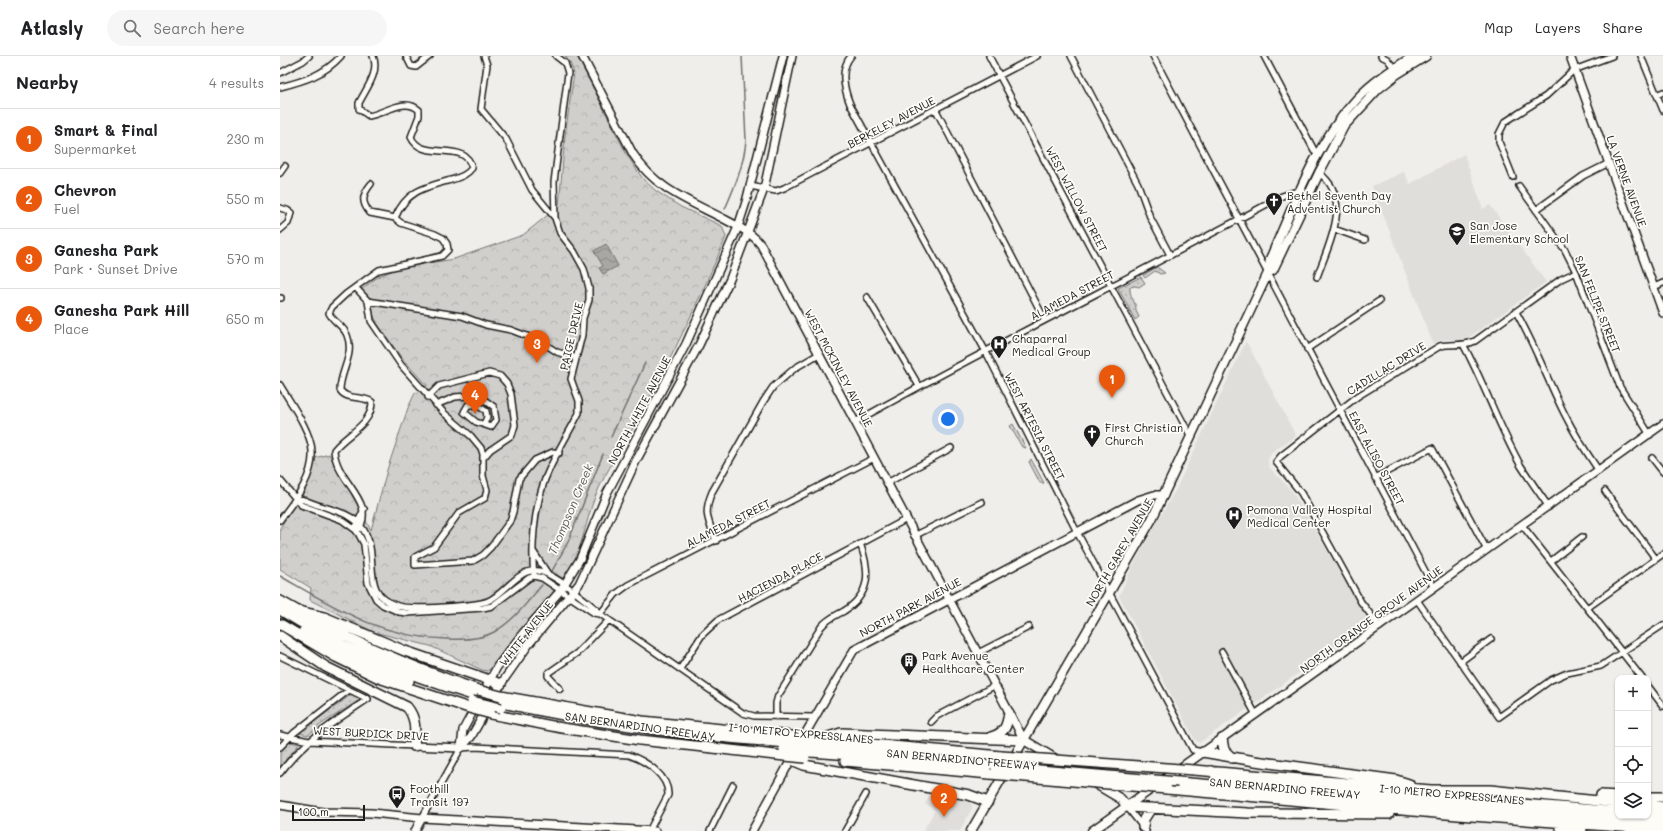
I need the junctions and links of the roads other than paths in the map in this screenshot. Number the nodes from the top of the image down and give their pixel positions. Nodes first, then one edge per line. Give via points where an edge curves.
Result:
1 (309, 56) edge
2 (341, 56) edge
3 (373, 56) edge
4 (406, 56) edge
5 (430, 56) edge
6 (484, 56) edge
7 (556, 56) edge
8 (582, 56) edge
9 (783, 56) edge
10 (792, 56) edge
11 (851, 56) edge
12 (990, 56) edge
13 (1038, 56) edge
14 (1071, 56) edge
15 (1153, 56) edge
16 (1264, 56) edge
17 (1381, 56) edge
18 (1414, 56) edge
19 (1426, 56) edge
20 (1570, 56) edge
21 (1612, 56) edge
22 (1641, 56) edge
23 (1574, 70) junction
24 (1396, 71) junction
25 (280, 73) edge
26 (1000, 76) junction
27 (280, 88) edge
28 (1663, 92) edge
29 (1657, 95) junction
30 (936, 110) junction
31 (1663, 110) edge
32 (1329, 136) junction
33 (872, 144) junction
34 (1319, 153) junction
35 (1609, 163) junction
36 (285, 166) dead end
37 (280, 173) edge
38 (1319, 173) junction
39 (1513, 177) dead end
40 (371, 184) dead end
41 (750, 186) junction
42 (1519, 186) dead end
43 (764, 189) junction
44 (1301, 190) junction
45 (280, 208) edge
46 (1536, 210) junction
47 (395, 218) junction
48 (555, 218) junction
49 (1240, 220) junction
50 (738, 227) junction
51 (1334, 229) junction
52 (280, 230) edge
53 (748, 232) junction
54 (1365, 240) dead end
55 (1170, 255) junction
56 (1576, 272) junction
57 (1268, 273) junction
58 (1317, 277) dead end
59 (1663, 283) edge
60 (1111, 286) junction
61 (1654, 287) junction
62 (356, 288) junction
63 (867, 296) dead end
64 (368, 301) junction
65 (1380, 301) dead end
66 (1516, 312) junction
67 (1663, 314) edge
68 (1045, 320) junction
69 (1464, 346) junction
70 (1307, 349) junction
71 (986, 352) junction
72 (818, 354) junction
73 (576, 358) junction
74 (280, 385) edge
75 (919, 386) junction
76 (428, 396) junction
77 (436, 405) junction
78 (1340, 409) junction
79 (854, 422) junction
80 (484, 424) junction
81 (1663, 424) edge
82 (1650, 435) junction
83 (1191, 437) junction
84 (951, 448) dead end
85 (559, 453) junction
86 (483, 458) junction
87 (874, 458) junction
88 (1652, 458) dead end
89 (1599, 471) junction
90 (1663, 472) edge
91 (1375, 478) junction
92 (280, 480) edge
93 (887, 483) junction
94 (1605, 491) dead end
95 (1164, 495) junction
96 (296, 498) junction
97 (982, 502) dead end
98 (1549, 507) junction
99 (280, 520) edge
100 (905, 520) junction
101 (359, 525) junction
102 (1522, 525) junction
103 (356, 530) junction
104 (1077, 532) junction
105 (914, 536) junction
106 (1582, 537) dead end
107 (716, 540) junction
108 (370, 542) junction
109 (364, 544) junction
110 (861, 546) junction
111 (533, 550) junction
112 (1487, 550) junction
113 (1663, 554) edge
114 (1656, 558) junction
115 (1551, 561) junction
116 (534, 574) junction
117 (548, 575) junction
118 (562, 588) junction
119 (1434, 588) junction
120 (1109, 593) junction
121 (571, 594) junction
122 (949, 599) junction
123 (280, 600) edge
124 (1417, 600) junction
125 (1587, 608) junction
126 (280, 610) edge
127 (295, 610) junction
128 (600, 614) junction
129 (280, 616) edge
130 (609, 620) junction
131 (280, 624) edge
132 (1663, 625) edge
133 (1380, 626) junction
134 (1029, 627) dead end
135 (280, 636) edge
136 (1491, 638) dead end
137 (1222, 652) dead end
138 (978, 653) junction
139 (1622, 654) junction
140 (280, 656) edge
141 (1460, 662) junction
142 (680, 669) junction
143 (1640, 675) edge
144 (490, 681) junction
145 (501, 684) junction
146 (994, 686) junction
147 (560, 689) dead end
148 (1651, 689) edge
149 (349, 690) junction
150 (474, 699) junction
151 (1661, 699) edge
152 (500, 702) junction
153 (1663, 706) edge
154 (1009, 713) junction
155 (1256, 715) junction
156 (776, 717) junction
157 (814, 717) junction
158 (931, 722) dead end
159 (280, 735) edge
160 (289, 737) junction
161 (990, 738) junction
162 (1222, 739) junction
163 (1024, 740) junction
164 (309, 741) junction
165 (414, 746) junction
166 (280, 747) edge
167 (461, 748) junction
168 (786, 748) junction
169 (813, 750) junction
170 (958, 752) joint
171 (1203, 752) junction
172 (1232, 758) junction
173 (992, 770) junction
174 (1211, 771) junction
175 (280, 773) edge
176 (732, 785) dead end
177 (1431, 790) junction
178 (1490, 790) junction
179 (866, 794) dead end
180 (1615, 796) edge
181 (1651, 797) edge
182 (1663, 797) edge
183 (988, 802) junction
184 (1615, 803) edge
185 (280, 805) edge
186 (1651, 806) edge
187 (1127, 807) junction
188 (1663, 807) edge
189 (1152, 808) junction
190 (1615, 812) edge
191 (1651, 814) edge
192 (1458, 815) junction
193 (1663, 816) edge
194 (1488, 817) junction
195 (422, 818) junction
196 (1663, 824) edge
197 (1145, 829) edge
198 (625, 830) edge
199 (1663, 830) edge
200 (414, 831) edge
201 (649, 831) edge
202 (655, 831) edge
203 (710, 831) edge
204 (752, 831) edge
205 (845, 831) edge
206 (971, 831) edge
207 (1092, 831) edge
208 (1582, 831) edge

1 - 25 street
2 - 27 street via 316,76
3 - 47 street via 376,63 375,71 359,103 359,109 369,116 399,106 415,107 419,116 411,137 414,143 426,150 464,155 470,160 472,168 462,176 414,193 400,206
4 - 5 street via 411,66 416,67
6 - 48 street via 488,65 481,109 506,139 532,190
7 - 48 street, PAIGE DRIVE via 565,63 568,73 554,182
8 - 50 main road, WEST MCKINLEY AVENUE via 642,167 662,186
9 - 41 main road, NORTH WHITE AVENUE
10 - 43 main road, NORTH WHITE AVENUE
11 - 33 street, WEST ARTESIA STREET via 843,81 845,92
12 - 26 street, WEST WILLOW STREET
13 - 26 street, BERKELEY AVENUE
14 - 55 street via 1138,184 1150,217
15 - 49 street, EAST ALISO STREET
16 - 34 street via 1314,150
17 - 24 street via 1387,59
18 - 24 main road, NORTH GAREY AVENUE
19 - 24 main road, NORTH GAREY AVENUE
20 - 23 main road, LA VERNE AVENUE
21 - 23 street
22 - 29 street
23 - 35 main road, LA VERNE AVENUE
23 - 39 street via 1553,90 1508,119 1501,127 1499,142
24 - 32 main road, NORTH GAREY AVENUE via 1356,100
24 - 38 main road, NORTH GAREY AVENUE via 1344,126
26 - 30 street, BERKELEY AVENUE
26 - 60 street, WEST WILLOW STREET
28 - 29 street
29 - 31 street
30 - 33 street, BERKELEY AVENUE
30 - 68 street
32 - 34 main road, NORTH GAREY AVENUE
32 - 38 main road via 1327,146 1314,170
33 - 43 street, BERKELEY AVENUE via 784,188 776,191
33 - 71 street, WEST ARTESIA STREET
34 - 44 main road, NORTH GAREY AVENUE
35 - 46 street via 1584,176
35 - 61 main road, LA VERNE AVENUE
36 - 37 street
38 - 51 street via 1328,182 1336,198
38 - 57 main road, NORTH GAREY AVENUE via 1273,270
40 - 47 street via 363,197 366,208 375,215
41 - 43 street, BERKELEY AVENUE
41 - 50 main road, NORTH WHITE AVENUE
42 - 46 street, SAN FELIPE STREET
43 - 53 main road, NORTH WHITE AVENUE
44 - 49 street, ALAMEDA STREET via 1282,196
44 - 57 main road, NORTH GAREY AVENUE via 1270,259
45 - 52 street via 291,213 288,223
46 - 56 street, SAN FELIPE STREET via 1565,250
47 - 62 street via 401,223 443,238 447,244 446,254 379,270
48 - 73 street, PAIGE DRIVE via 560,233 584,269 589,288 589,300
49 - 55 street, ALAMEDA STREET
49 - 57 street, EAST ALISO STREET
50 - 53 main road, WEST MCKINLEY AVENUE
50 - 118 main road, NORTH WHITE AVENUE via 686,344 607,493 580,559
51 - 54 street
51 - 58 street
53 - 72 main road, WEST MCKINLEY AVENUE via 761,245
53 - 121 main road, NORTH WHITE AVENUE via 730,279 699,345 636,461 579,584
55 - 60 street, ALAMEDA STREET
56 - 66 street via 1561,279
56 - 82 street, SAN FELIPE STREET via 1620,387
57 - 70 street, EAST ALISO STREET
57 - 83 main road, NORTH GAREY AVENUE
59 - 61 street
60 - 68 street, ALAMEDA STREET
60 - 83 street, WEST WILLOW STREET
61 - 67 main road, LA VERNE AVENUE
62 - 64 street
62 - 101 street via 346,294 329,313 343,328 350,345 340,390 348,397 366,398 372,402 372,409 363,423 334,450 338,467 364,509
63 - 75 street
64 - 73 street via 462,316 486,325 511,330 540,341 557,352
64 - 76 street via 371,321 400,365
65 - 70 street
66 - 69 street
66 - 89 street via 1564,413
68 - 71 street, ALAMEDA STREET
69 - 78 street, CADILLAC DRIVE via 1448,344 1427,353
69 - 98 street via 1521,466
70 - 78 street, EAST ALISO STREET
71 - 75 street, ALAMEDA STREET
71 - 104 street, WEST ARTESIA STREET
72 - 79 main road, WEST MCKINLEY AVENUE
72 - 107 street via 795,368 773,387 712,492 706,505 706,516
73 - 85 street, PAIGE DRIVE via 571,379 579,401 579,413
74 - 96 street via 309,437 312,451 309,472
75 - 79 street, ALAMEDA STREET
76 - 77 street
76 - 86 street via 439,386 489,373 500,376 511,394 515,425 512,434
77 - 80 street via 454,397 478,395 494,407 496,420 491,427
77 - 86 street via 471,436 481,448
78 - 91 street, EAST ALISO STREET
78 - 133 street, CADILLAC DRIVE via 1276,462 1302,493 1357,595
79 - 87 main road, WEST MCKINLEY AVENUE
80 - 80 street via 476,422 464,412 468,405 478,405 486,411
81 - 82 main road, NORTH ORANGE GROVE AVENUE
82 - 89 main road, NORTH ORANGE GROVE AVENUE
83 - 95 main road, NORTH GAREY AVENUE
84 - 93 street
85 - 86 street via 553,452 535,460 519,479 510,521 483,555 473,561 415,565 414,557 434,547 458,513 486,498
85 - 111 street, PAIGE DRIVE via 543,488
87 - 93 main road, WEST MCKINLEY AVENUE
87 - 107 street, ALAMEDA STREET
88 - 90 street
89 - 98 main road, NORTH ORANGE GROVE AVENUE
91 - 112 street via 1432,448
91 - 119 street, EAST ALISO STREET
92 - 96 street
93 - 100 main road, WEST MCKINLEY AVENUE
94 - 114 street
95 - 104 main road, NORTH PARK AVENUE via 1146,497
95 - 120 main road, NORTH GAREY AVENUE
96 - 99 street
96 - 101 street via 343,513
96 - 103 street via 301,505 342,520
97 - 105 street
98 - 102 main road, NORTH ORANGE GROVE AVENUE
100 - 105 main road, WEST MCKINLEY AVENUE
100 - 110 street, HACIENDA PLACE
101 - 103 street
101 - 108 street
102 - 112 main road, NORTH ORANGE GROVE AVENUE
102 - 115 street
103 - 109 street
104 - 120 street, WEST ARTESIA STREET
104 - 122 main road, NORTH PARK AVENUE
105 - 122 main road, WEST MCKINLEY AVENUE
106 - 115 street
107 - 128 street, ALAMEDA STREET via 628,585 616,594
108 - 109 street
108 - 116 street via 372,580 376,590 392,604 403,607 482,603 493,599 517,578
109 - 116 street via 368,583 372,591 383,605 399,612 489,607
110 - 142 street, HACIENDA PLACE via 718,620 702,636
110 - 156 street via 868,569 867,583 854,603 820,627 778,696
111 - 116 street, PAIGE DRIVE
111 - 117 street
112 - 119 main road, NORTH ORANGE GROVE AVENUE
113 - 114 street
114 - 125 street
115 - 125 street
116 - 117 street
116 - 118 street
117 - 118 street
118 - 121 street
118 - 144 main road, NORTH WHITE AVENUE via 497,667
119 - 124 main road, NORTH ORANGE GROVE AVENUE
120 - 163 main road, NORTH GAREY AVENUE
120 - 171 street, WEST ARTESIA STREET via 1193,750
121 - 128 street via 594,613
121 - 145 main road, WHITE AVENUE via 529,644
122 - 138 main road, WEST MCKINLEY AVENUE
122 - 157 main road, NORTH PARK AVENUE via 854,650
123 - 127 highway, SAN BERNARDINO FREEWAY
124 - 133 main road, NORTH ORANGE GROVE AVENUE
124 - 141 street
125 - 139 street
126 - 150 highway via 385,664
127 - 144 highway via 324,617 405,651
127 - 150 highway, SAN BERNARDINO FREEWAY via 348,639
128 - 130 street
129 - 150 highway via 364,662 420,685
130 - 142 street
130 - 147 street via 577,653 548,673
131 - 150 highway, SAN BERNARDINO FREEWAY via 336,657 379,678
132 - 139 street
133 - 155 main road, NORTH ORANGE GROVE AVENUE
134 - 138 street
135 - 165 highway via 326,667 407,707 413,715 415,725
136 - 141 street
137 - 155 street
138 - 146 main road, WEST MCKINLEY AVENUE
139 - 141 street via 1601,666 1555,678 1499,717
139 - 143 street
140 - 149 street
142 - 156 street via 743,712 754,716
144 - 145 highway
144 - 167 main road, NORTH WHITE AVENUE via 463,730
145 - 167 main road, WHITE AVENUE via 471,736
146 - 154 main road, WEST MCKINLEY AVENUE
146 - 158 street via 937,716
148 - 151 street
149 - 160 street
149 - 164 street via 368,699
150 - 152 highway, SAN BERNARDINO FREEWAY, bridge
150 - 168 highway, SAN BERNARDINO FREEWAY, bridge via 491,714 562,728 640,740
151 - 153 street
152 - 168 highway, SAN BERNARDINO FREEWAY via 642,720
152 - 168 highway, I-10 METRO EXPRESSLANES via 558,720 642,734
154 - 161 highway via 1004,730 1000,735
154 - 163 main road, WEST MCKINLEY AVENUE
155 - 162 main road, NORTH ORANGE GROVE AVENUE
156 - 157 street
157 - 204 main road, NORTH PARK AVENUE
159 - 160 street, WEST BURDICK DRIVE
160 - 164 street, WEST BURDICK DRIVE
160 - 166 street
161 - 163 highway
161 - 169 highway via 841,733
162 - 171 main road, NORTH ORANGE GROVE AVENUE
162 - 172 highway via 1224,750
163 - 183 main road, NORTH GAREY AVENUE
163 - 187 main road via 1121,799
164 - 165 street, WEST BURDICK DRIVE
164 - 175 street
165 - 167 main road, WEST BURDICK DRIVE
167 - 195 street
167 - 201 street via 629,755 637,758 654,770 668,789 668,796
168 - 169 highway, SAN BERNARDINO FREEWAY, bridge
168 - 169 highway
168 - 169 highway, I-10 METRO EXPRESSLANES, bridge
169 - 170 highway, I-10 METRO EXPRESSLANES via 948,757
169 - 173 highway, SAN BERNARDINO FREEWAY
169 - 183 highway via 969,794
170 - 174 highway, SAN BERNARDINO FREEWAY, bridge
171 - 172 highway
171 - 187 main road, NORTH ORANGE GROVE AVENUE
172 - 177 highway via 1396,780
173 - 192 highway, SAN BERNARDINO FREEWAY, bridge via 1167,789
173 - 196 highway, I-10 METRO EXPRESSLANES, bridge via 1178,782
174 - 177 highway, SAN BERNARDINO FREEWAY
174 - 190 highway, I-10 METRO EXPRESSLANES via 1221,780
176 - 203 street
177 - 178 highway, SAN BERNARDINO FREEWAY
178 - 180 highway
178 - 184 highway, SAN BERNARDINO FREEWAY
179 - 205 street
181 - 182 highway
183 - 206 main road, NORTH GAREY AVENUE
185 - 195 main road via 323,812
186 - 188 highway
187 - 189 highway
187 - 197 street
187 - 207 main road, NORTH ORANGE GROVE AVENUE
189 - 192 highway via 1248,813
189 - 197 highway via 1144,819
191 - 193 highway
192 - 194 highway, SAN BERNARDINO FREEWAY
194 - 199 highway, SAN BERNARDINO FREEWAY
194 - 208 highway
195 - 198 main road
195 - 200 main road
198 - 201 main road
201 - 202 main road

